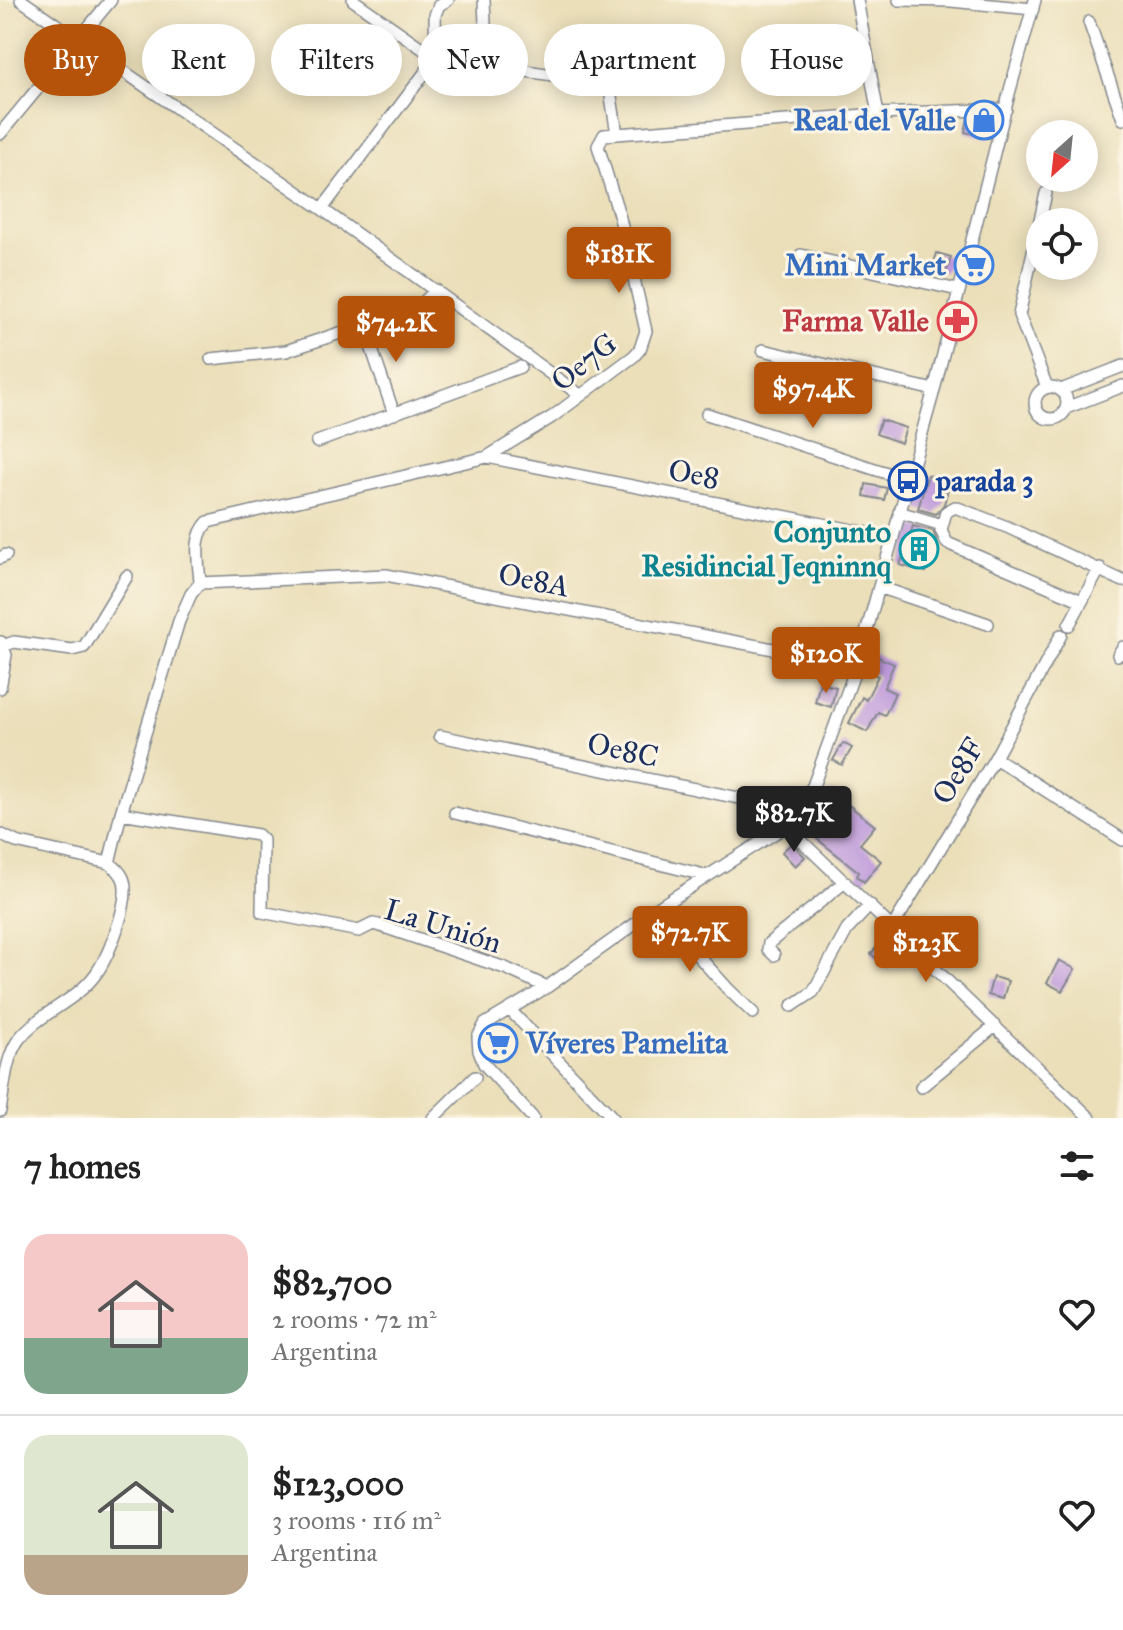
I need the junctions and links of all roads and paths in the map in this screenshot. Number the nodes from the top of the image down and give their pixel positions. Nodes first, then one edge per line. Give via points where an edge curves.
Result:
1 (21, 0) edge
2 (111, 0) edge
3 (353, 0) edge
4 (448, 0) edge
5 (484, 0) edge
6 (857, 0) edge
7 (899, 0) edge
8 (1034, 5) edge
9 (1089, 22) dead end
10 (57, 24) edge
11 (90, 24) edge
12 (435, 24) edge
13 (485, 24) dead end
14 (418, 45) edge
15 (126, 72) edge
16 (418, 82) edge
17 (31, 96) edge
18 (611, 96) edge
19 (1006, 109) junction
20 (878, 114) junction
21 (1123, 119) edge
22 (0, 134) edge
23 (617, 134) junction
24 (1046, 193) dead end
25 (322, 209) junction
26 (801, 255) dead end
27 (436, 290) junction
28 (958, 290) junction
29 (364, 326) junction
30 (763, 350) dead end
31 (211, 359) dead end
32 (1123, 366) edge
33 (520, 367) dead end
34 (1123, 386) edge
35 (1047, 387) junction
36 (934, 390) junction
37 (1061, 390) junction
38 (580, 395) junction
39 (1066, 408) junction
40 (394, 414) junction
41 (707, 414) dead end
42 (317, 442) dead end
43 (487, 457) junction
44 (908, 480) junction
45 (899, 512) junction
46 (942, 525) junction
47 (893, 538) junction
48 (1100, 568) junction
49 (127, 576) dead end
50 (1123, 581) edge
51 (200, 583) junction
52 (879, 587) junction
53 (1082, 601) junction
54 (988, 624) dead end
55 (1069, 625) dead end
56 (1061, 635) dead end
57 (2, 645) edge
58 (857, 665) junction
59 (0, 688) edge
60 (440, 736) dead end
61 (995, 758) junction
62 (796, 810) junction
63 (121, 813) junction
64 (455, 813) dead end
65 (786, 826) junction
66 (0, 834) edge
67 (1123, 840) edge
68 (109, 863) junction
69 (708, 876) junction
70 (845, 882) junction
71 (870, 905) junction
72 (656, 909) junction
73 (892, 928) junction
74 (774, 955) dead end
75 (547, 987) junction
76 (792, 1006) dead end
77 (509, 1009) junction
78 (753, 1013) dead end
79 (995, 1026) junction
80 (475, 1077) dead end
81 (921, 1087) dead end
82 (0, 1111) edge
83 (1085, 1116) edge
84 (433, 1118) edge
85 (533, 1118) edge
86 (613, 1118) edge

1 - 10 street
2 - 11 street
3 - 14 street
4 - 12 street via 439,5
5 - 13 street
6 - 20 street
7 - 8 street
8 - 19 street
9 - 21 street
15 - 25 street
16 - 25 street
17 - 22 street
18 - 23 street
19 - 20 street
19 - 28 street
20 - 23 street
23 - 38 street, Oe7G via 604,135 598,146 646,331 634,356
24 - 35 street via 1019,315
25 - 27 street
26 - 28 street
27 - 29 street via 418,306
27 - 38 street
28 - 36 street
29 - 31 street via 286,351
29 - 40 street
30 - 36 street
32 - 37 street
33 - 40 street
34 - 39 street
35 - 37 street
35 - 39 street via 1035,402 1040,414 1058,417
36 - 44 street
37 - 39 street
38 - 43 street, Oe7G
40 - 42 street
41 - 44 street
43 - 47 street, Oe8
43 - 51 street, Oe7G via 208,522 198,541
44 - 45 street
45 - 46 street
45 - 47 street
46 - 48 street via 946,512 955,507
46 - 53 street via 947,543
47 - 52 street
48 - 50 street
48 - 53 street
49 - 57 street via 84,647
51 - 58 street, Oe8A via 386,575
51 - 63 street via 179,621
52 - 54 street
52 - 58 street
53 - 55 street
56 - 61 street, Oe8F
57 - 59 street
58 - 62 street via 813,786
60 - 62 street, Oe8C
61 - 67 street
61 - 73 street, Oe8F
62 - 65 street
63 - 68 street
63 - 75 street, La Unión via 258,835 263,840 262,912 359,931 378,925
64 - 69 street
65 - 69 street
65 - 70 street
66 - 68 street
68 - 82 street via 118,869 126,891 111,943 95,975 19,1040 10,1056
69 - 72 street
70 - 71 street
70 - 74 street via 769,943
71 - 73 street
71 - 76 street via 847,930 813,992
72 - 75 street
72 - 78 street
73 - 79 street
75 - 77 street
77 - 85 street via 485,1024 478,1037 479,1051 494,1077
77 - 86 street
79 - 81 street
79 - 83 street
80 - 84 street

